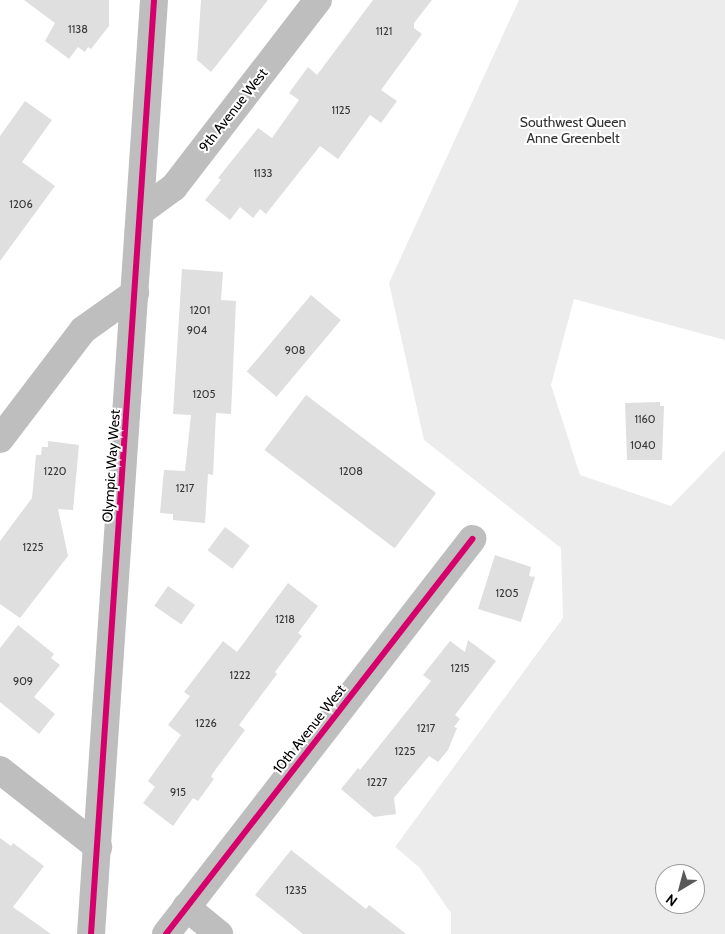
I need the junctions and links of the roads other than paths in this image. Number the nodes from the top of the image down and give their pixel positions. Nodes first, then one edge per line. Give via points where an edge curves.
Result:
1 (154, 0) edge
2 (318, 0) edge
3 (140, 212) junction
4 (135, 293) junction
5 (0, 439) edge
6 (472, 539) dead end
7 (0, 770) edge
8 (98, 847) junction
9 (186, 908) junction
10 (91, 934) edge
11 (166, 934) edge
12 (219, 934) edge

1 - 3 street, Olympic Way West
2 - 3 street, 9th Avenue West via 174,187
3 - 4 street, Olympic Way West
4 - 5 street via 83,330
4 - 8 street, Olympic Way West
6 - 9 street, 10th Avenue West
7 - 8 street
8 - 10 street, Olympic Way West
9 - 11 street, 10th Avenue West
9 - 12 street

